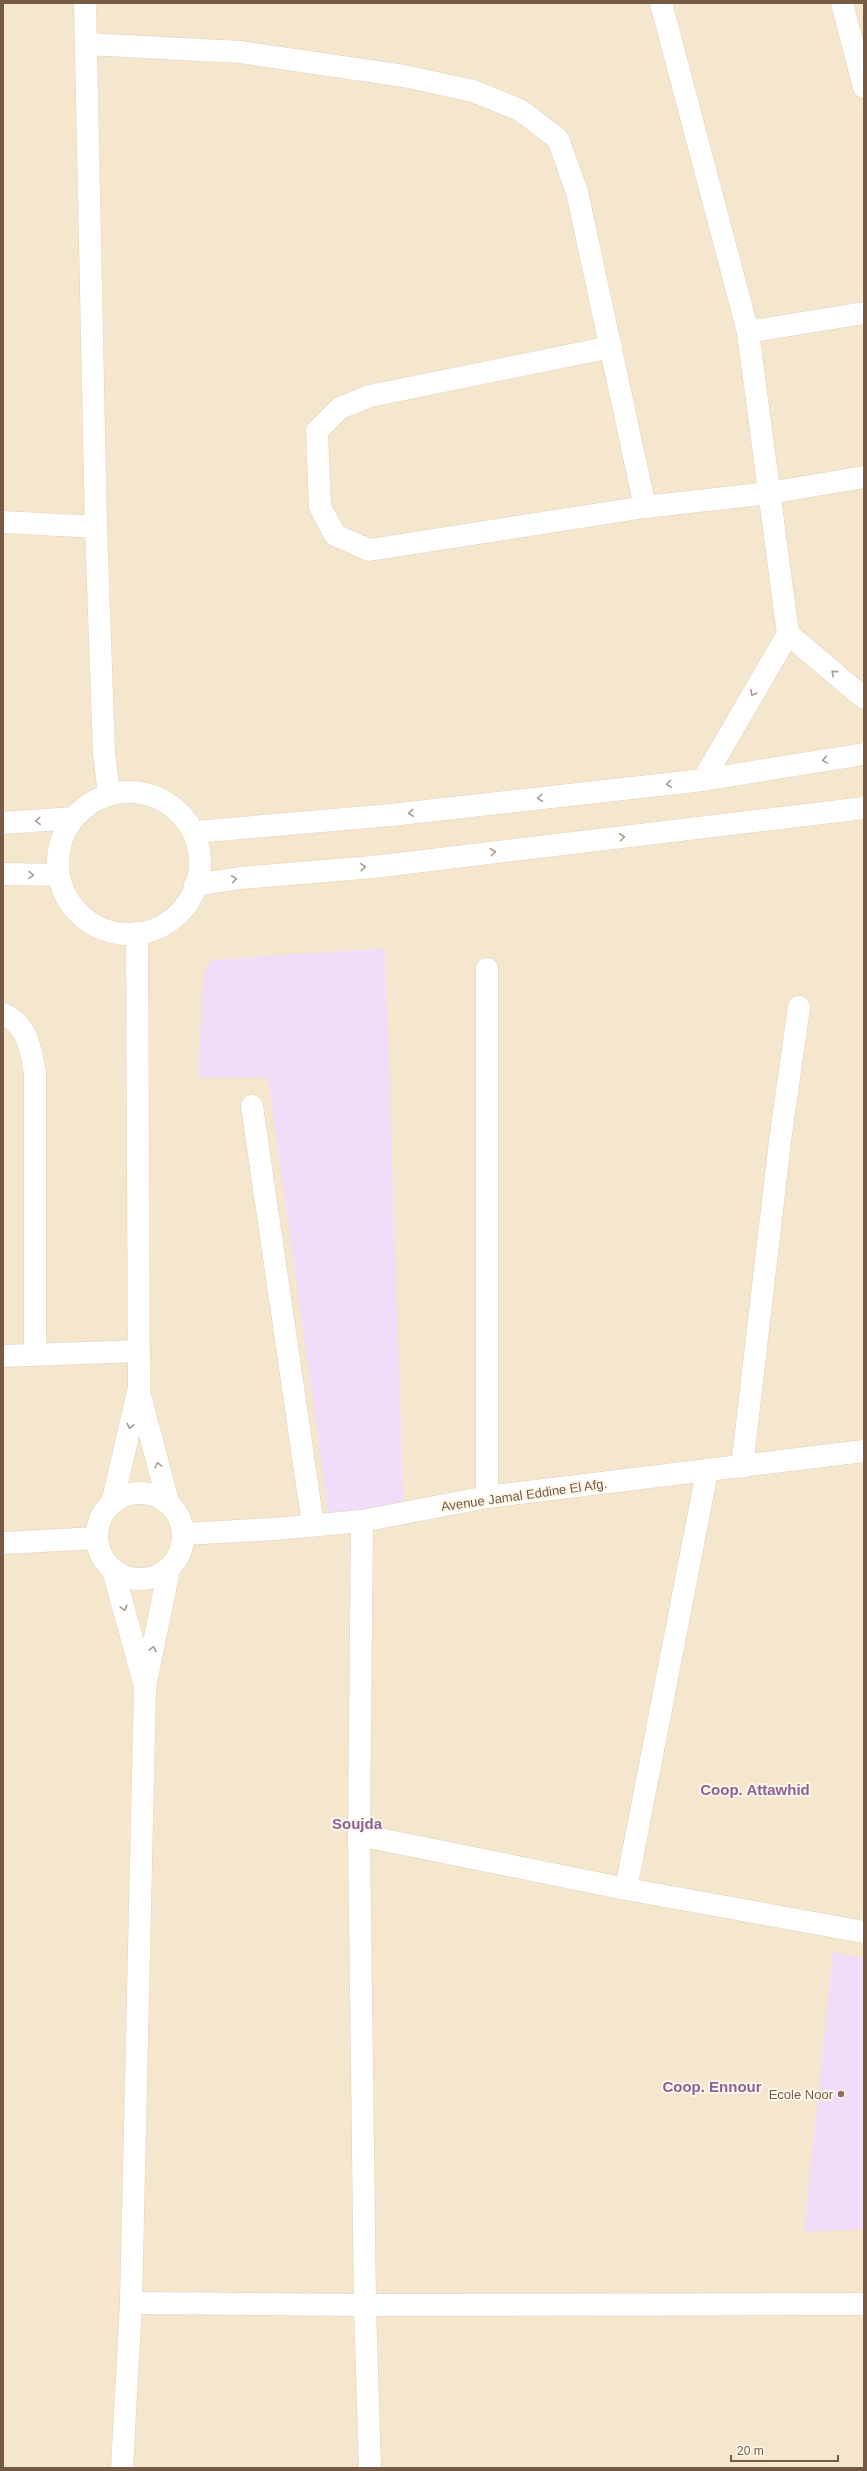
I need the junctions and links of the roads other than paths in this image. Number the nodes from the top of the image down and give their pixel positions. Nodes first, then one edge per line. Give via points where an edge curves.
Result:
1 (85, 3) edge
2 (661, 3) edge
3 (842, 3) edge
4 (86, 44) junction
5 (864, 87) edge
6 (864, 313) edge
7 (748, 332) junction
8 (611, 347) junction
9 (864, 477) edge
10 (769, 492) junction
11 (645, 507) junction
12 (3, 522) edge
13 (96, 527) junction
14 (788, 634) junction
15 (864, 698) edge
16 (864, 754) edge
17 (703, 780) junction
18 (109, 794) junction
19 (864, 808) edge
20 (74, 818) junction
21 (3, 824) edge
22 (195, 832) junction
23 (3, 874) edge
24 (59, 875) junction
25 (195, 884) junction
26 (137, 933) junction
27 (487, 969) dead end
28 (799, 1007) dead end
29 (3, 1014) edge
30 (252, 1106) dead end
31 (138, 1352) junction
32 (35, 1354) junction
33 (3, 1356) edge
34 (139, 1388) junction
35 (864, 1451) edge
36 (742, 1467) junction
37 (707, 1472) junction
38 (487, 1497) junction
39 (168, 1502) junction
40 (112, 1504) junction
41 (362, 1521) junction
42 (313, 1525) junction
43 (184, 1534) junction
44 (97, 1538) junction
45 (3, 1543) edge
46 (169, 1569) junction
47 (113, 1570) junction
48 (145, 1687) junction
49 (359, 1835) junction
50 (626, 1889) junction
51 (864, 1932) edge
52 (131, 2303) junction
53 (864, 2304) edge
54 (365, 2305) junction
55 (122, 2468) edge
56 (370, 2468) edge

1 - 4 street
2 - 7 street
3 - 5 street
4 - 8 street via 240,52 396,75 473,91 520,110 558,139 577,192
4 - 13 street
6 - 7 street
7 - 10 street
8 - 11 street
8 - 11 street via 370,396 340,408 317,431 320,507 335,535 369,550
9 - 10 street
10 - 11 street
10 - 14 street
12 - 13 street
13 - 18 street via 104,753
15 -> 14 street
14 -> 17 street
16 -> 17 street
17 -> 22 street via 391,815
18 - 20 street via 89,804
18 - 22 street via 147,794 165,802 181,815
25 -> 19 street via 380,866
20 -> 21 street
20 - 24 street via 64,836 58,855
22 - 25 street via 200,850 200,870
23 -> 24 street
24 - 26 street via 66,894 77,911 93,924 112,932
25 - 26 street via 185,908 170,921 152,930
26 - 31 street
27 - 38 street
28 - 36 street via 780,1141
29 - 32 street via 16,1020 29,1041 35,1073
30 - 42 street
31 - 32 street
31 - 34 street
32 - 33 street
39 -> 34 street
34 -> 40 street
35 - 36 street, Avenue Jamal Eddine El Afg.
36 - 37 street, Avenue Jamal Eddine El Afg.
37 - 38 street, Avenue Jamal Eddine El Afg.
37 - 50 street
38 - 41 street, Avenue Jamal Eddine El Afg.
39 - 40 street via 145,1493 133,1493 121,1497
39 - 43 street via 182,1522
40 - 44 street via 98,1525
41 - 42 street, Avenue Jamal Eddine El Afg.
41 - 49 street
42 - 43 street, Avenue Jamal Eddine El Afg.
43 - 46 street via 178,1559
44 - 45 street
44 - 47 street via 105,1561
46 - 47 street via 148,1579 135,1579
48 -> 46 street
47 -> 48 street
48 - 52 street
49 - 50 street
49 - 54 street
50 - 51 street
52 - 54 street
52 - 55 street
53 - 54 street
54 - 56 street

